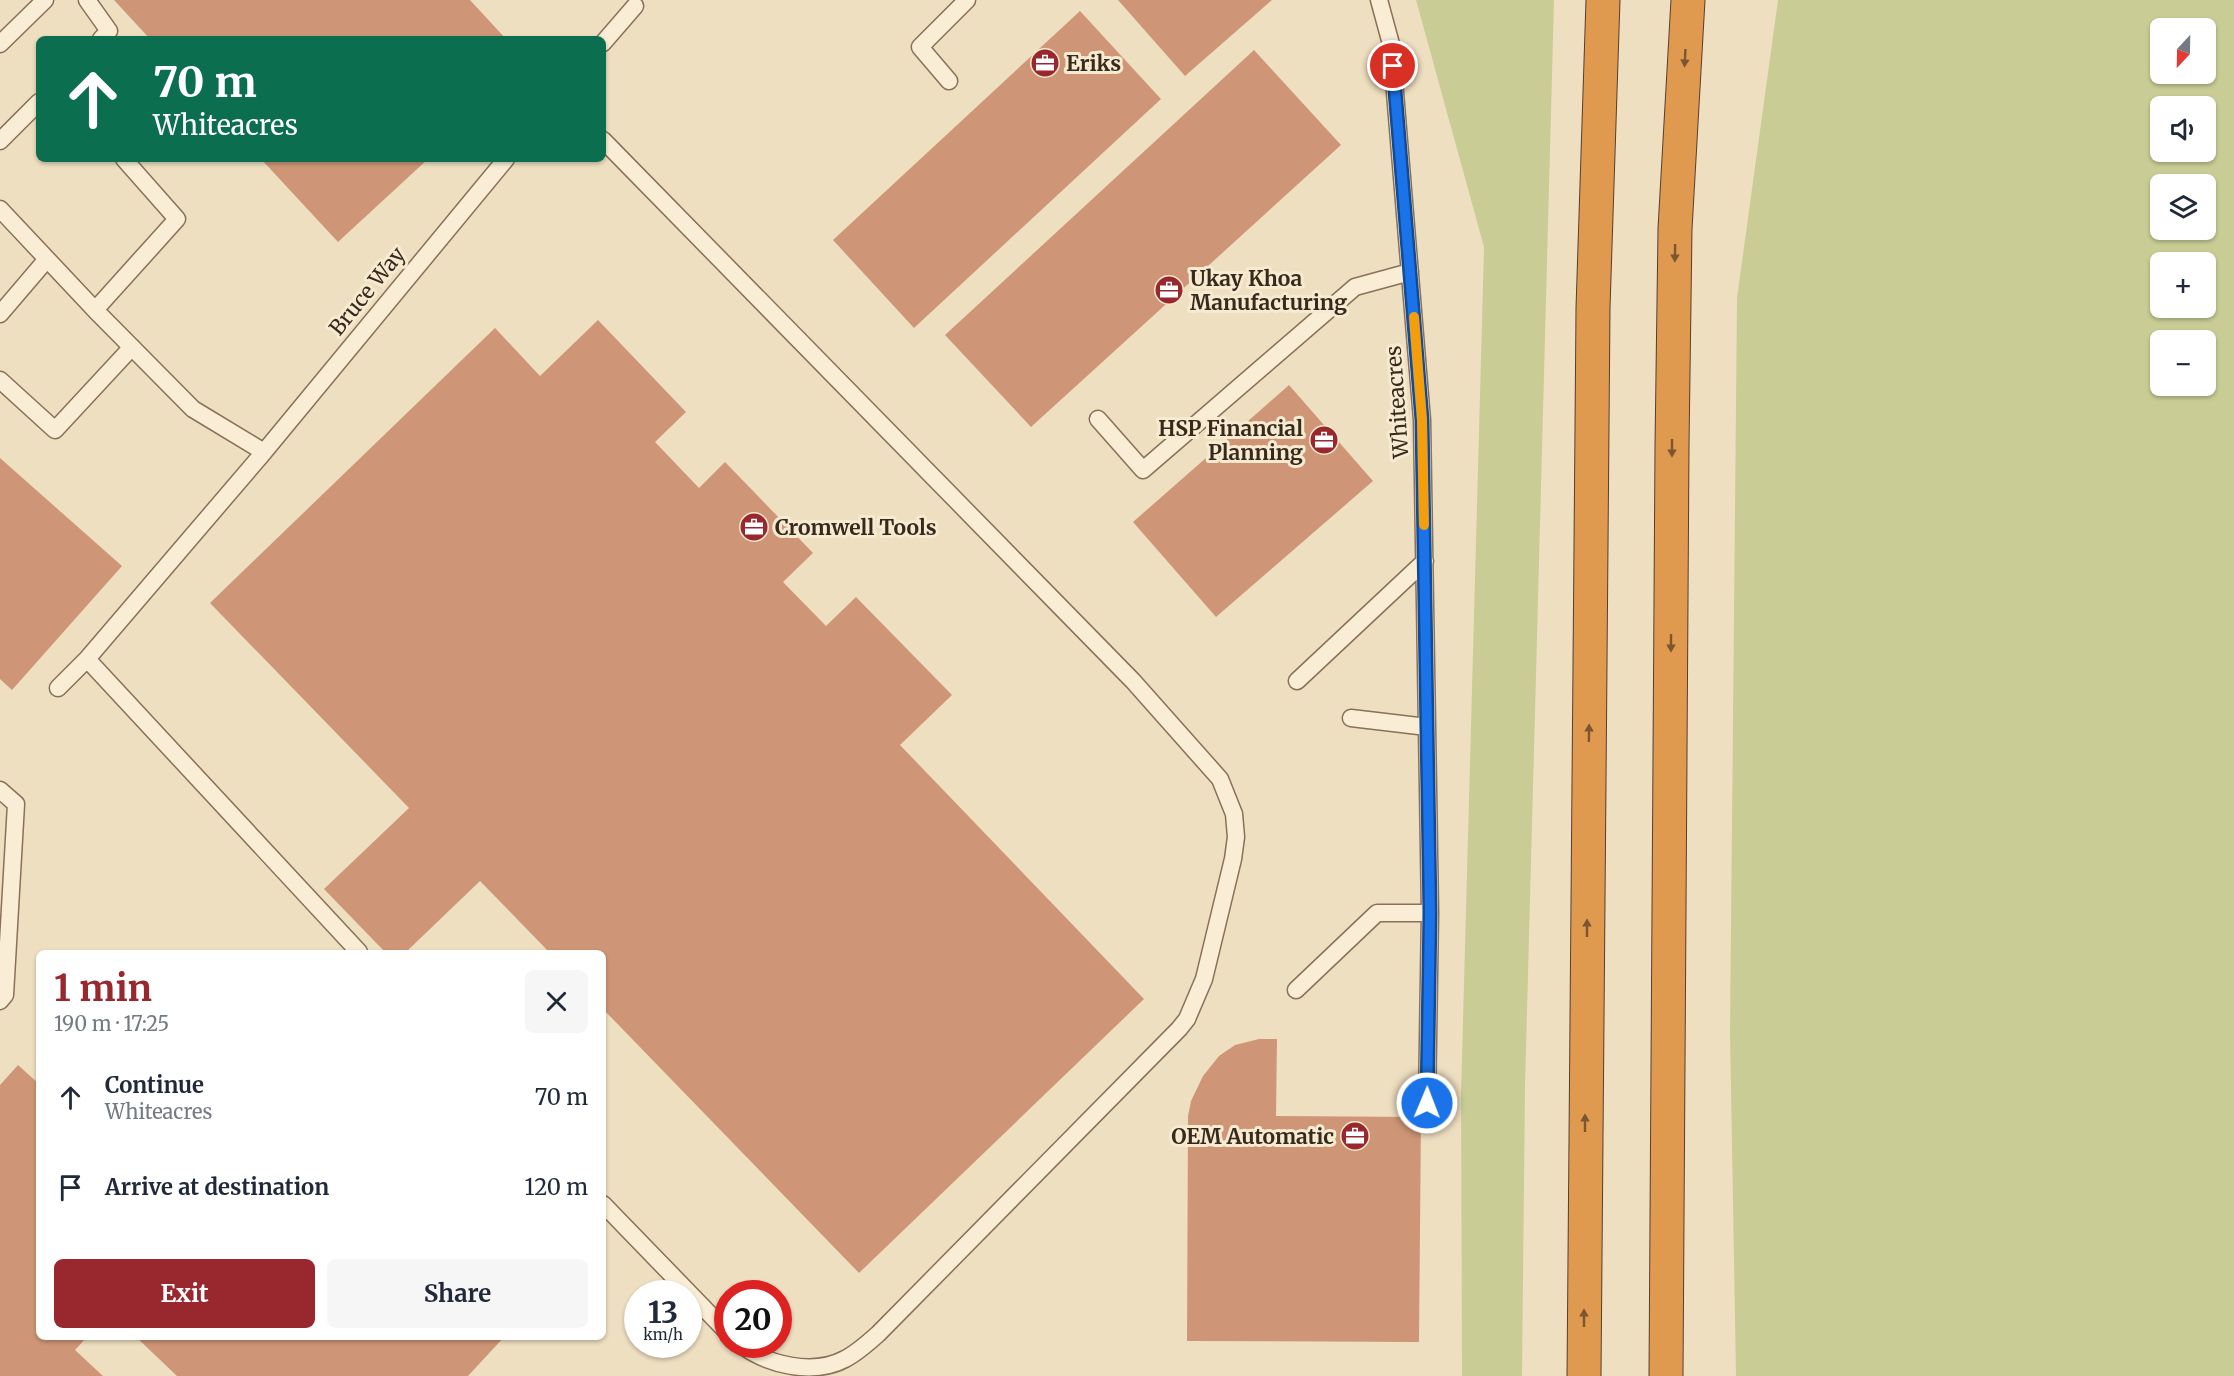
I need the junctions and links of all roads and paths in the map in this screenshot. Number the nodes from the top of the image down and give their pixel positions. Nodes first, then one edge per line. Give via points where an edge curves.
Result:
1 (45, 0) edge
2 (87, 0) edge
3 (967, 0) edge
4 (1379, 0) edge
5 (1603, 0) edge
6 (1688, 0) edge
7 (635, 6) dead end
8 (104, 36) edge
9 (606, 40) edge
10 (0, 44) edge
11 (949, 81) dead end
12 (36, 105) edge
13 (0, 141) edge
14 (606, 143) edge
15 (127, 162) edge
16 (504, 162) edge
17 (0, 209) edge
18 (47, 259) junction
19 (1410, 272) junction
20 (94, 310) junction
21 (0, 314) edge
22 (132, 347) junction
23 (0, 380) edge
24 (1098, 419) dead end
25 (264, 452) junction
26 (1425, 561) junction
27 (87, 659) junction
28 (1298, 681) dead end
29 (58, 688) dead end
30 (1351, 718) dead end
31 (1427, 727) junction
32 (0, 790) edge
33 (1430, 913) junction
34 (357, 950) edge
35 (1296, 990) dead end
36 (0, 1001) edge
37 (1427, 1103) dead end
38 (606, 1207) edge
39 (714, 1319) edge
40 (764, 1358) edge
41 (1584, 1376) edge
42 (1666, 1376) edge

1 - 10 lane
2 - 8 lane via 109,31
3 - 11 lane via 920,47
4 - 19 lane, Whiteacres via 1391,44
41 -> 5 highway via 1593,308
6 -> 42 highway via 1675,252
7 - 9 lane
12 - 13 lane
14 - 40 lane via 1133,681 1220,779 1234,814 1233,859 1204,979 1179,1029 861,1349 833,1365 790,1366
15 - 20 lane via 177,219
16 - 25 lane, Bruce Way
17 - 18 lane
18 - 20 lane
18 - 21 lane
19 - 24 lane via 1355,287 1143,470
19 - 26 lane, Whiteacres via 1422,420
20 - 22 lane
22 - 23 lane via 55,430
22 - 25 lane via 194,409
25 - 27 lane, Bruce Way
26 - 28 lane
26 - 31 lane, Whiteacres
27 - 29 lane, Bruce Way
27 - 34 lane
30 - 31 lane
31 - 33 lane, Whiteacres
32 - 36 lane via 16,804 5,995
33 - 35 lane via 1377,913
33 - 37 lane, Whiteacres
38 - 39 lane

